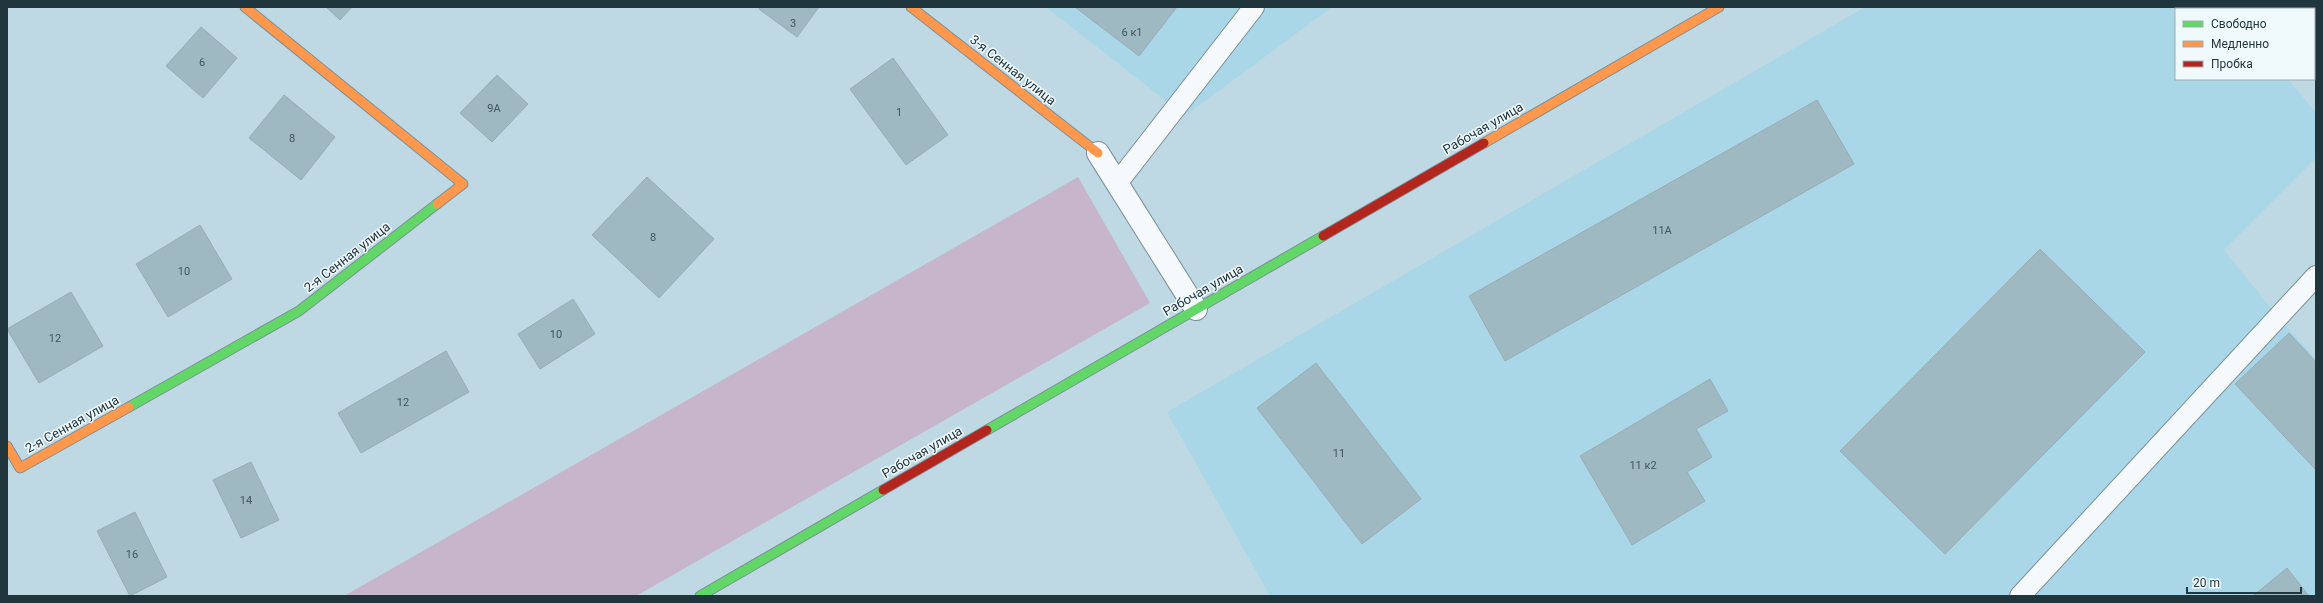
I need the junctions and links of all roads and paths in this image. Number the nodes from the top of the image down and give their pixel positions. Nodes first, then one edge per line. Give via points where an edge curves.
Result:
1 (245, 7) edge
2 (911, 7) edge
3 (1254, 7) edge
4 (1719, 7) edge
5 (1098, 153) joint
6 (1118, 182) junction
7 (2316, 276) edge
8 (1196, 309) junction
9 (7, 446) edge
10 (700, 596) edge
11 (2020, 596) edge

1 - 9 main road, 2-я Сенная улица via 462,184 300,311 20,468
2 - 5 main road, 3-я Сенная улица
3 - 6 lane
4 - 8 main road, Рабочая улица
5 - 6 street
6 - 8 street
7 - 11 lane
8 - 10 main road, Рабочая улица

